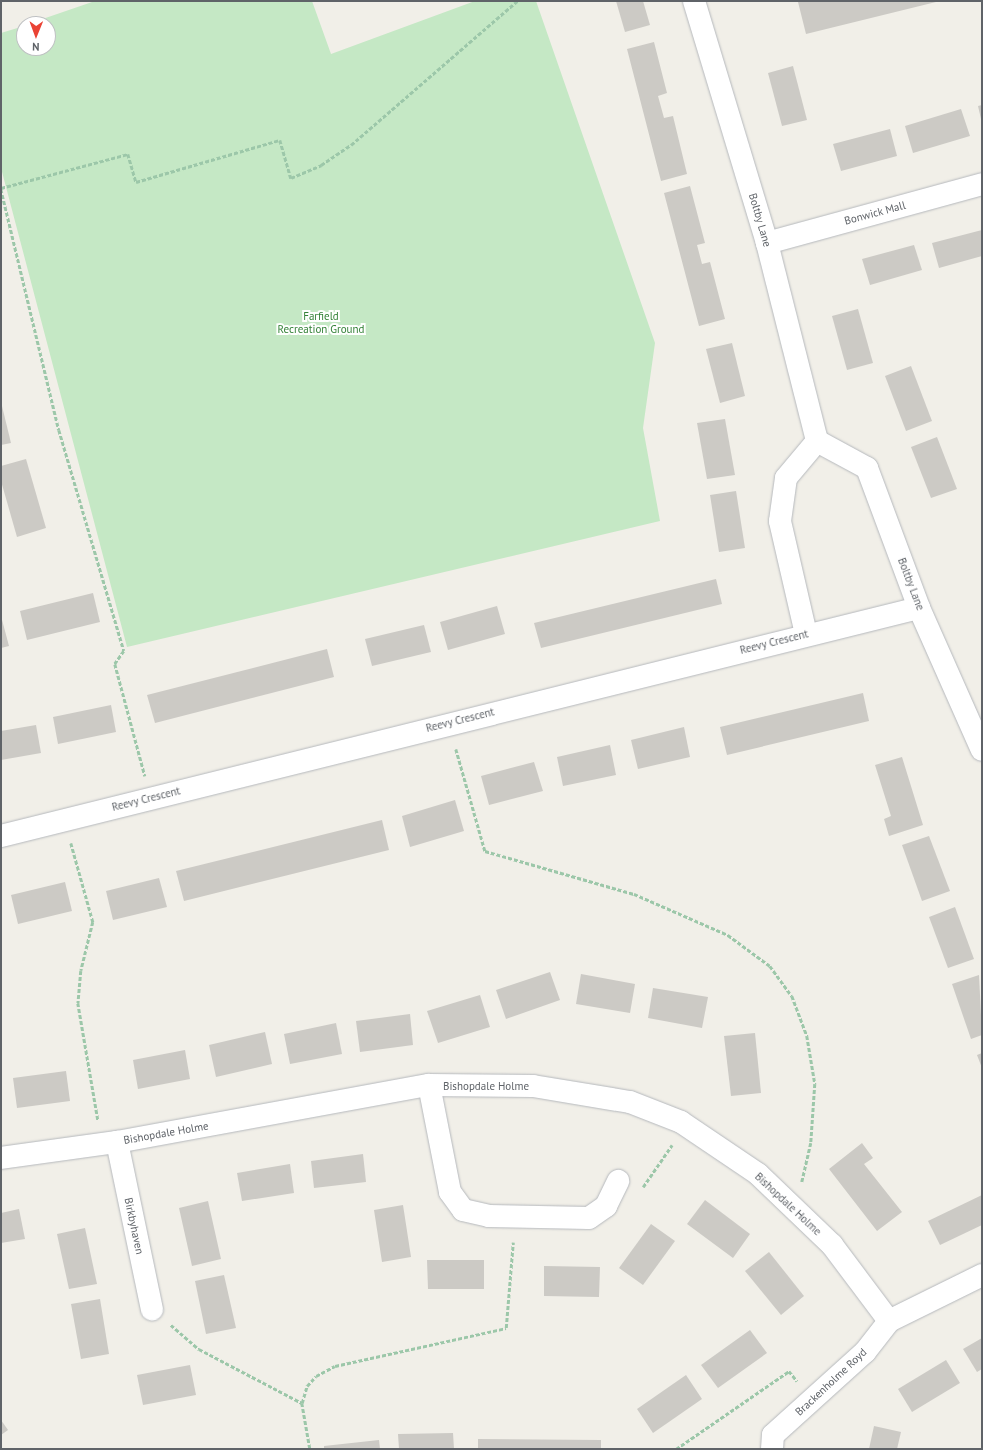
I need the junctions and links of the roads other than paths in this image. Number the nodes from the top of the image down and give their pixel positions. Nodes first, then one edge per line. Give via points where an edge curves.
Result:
1 (694, 1) edge
2 (982, 184) edge
3 (767, 242) junction
4 (817, 441) junction
5 (919, 608) junction
6 (806, 634) junction
7 (982, 750) edge
8 (1, 836) edge
9 (430, 1085) junction
10 (109, 1143) junction
11 (1, 1158) edge
12 (618, 1181) road end
13 (982, 1275) edge
14 (152, 1310) road end
15 (889, 1321) junction
16 (772, 1449) edge

1 - 3 street, Boltby Lane
2 - 3 street, Bonwick Mall
3 - 4 street, Boltby Lane
4 - 5 street, Boltby Lane via 867,468
4 - 6 street via 786,478 780,521
5 - 6 street, Reevy Crescent
5 - 7 street, Boltby Lane
6 - 8 street, Reevy Crescent
9 - 10 street, Bishopdale Holme
9 - 12 street via 450,1192 464,1210 515,1217 589,1218 606,1206
9 - 15 street, Bishopdale Holme via 533,1086 630,1102 685,1125 758,1174 832,1245
10 - 11 street, Bishopdale Holme
10 - 14 street, Birkbyhaven
13 - 15 street, Brackenholme Royd
15 - 16 street, Brackenholme Royd via 865,1352 773,1435

